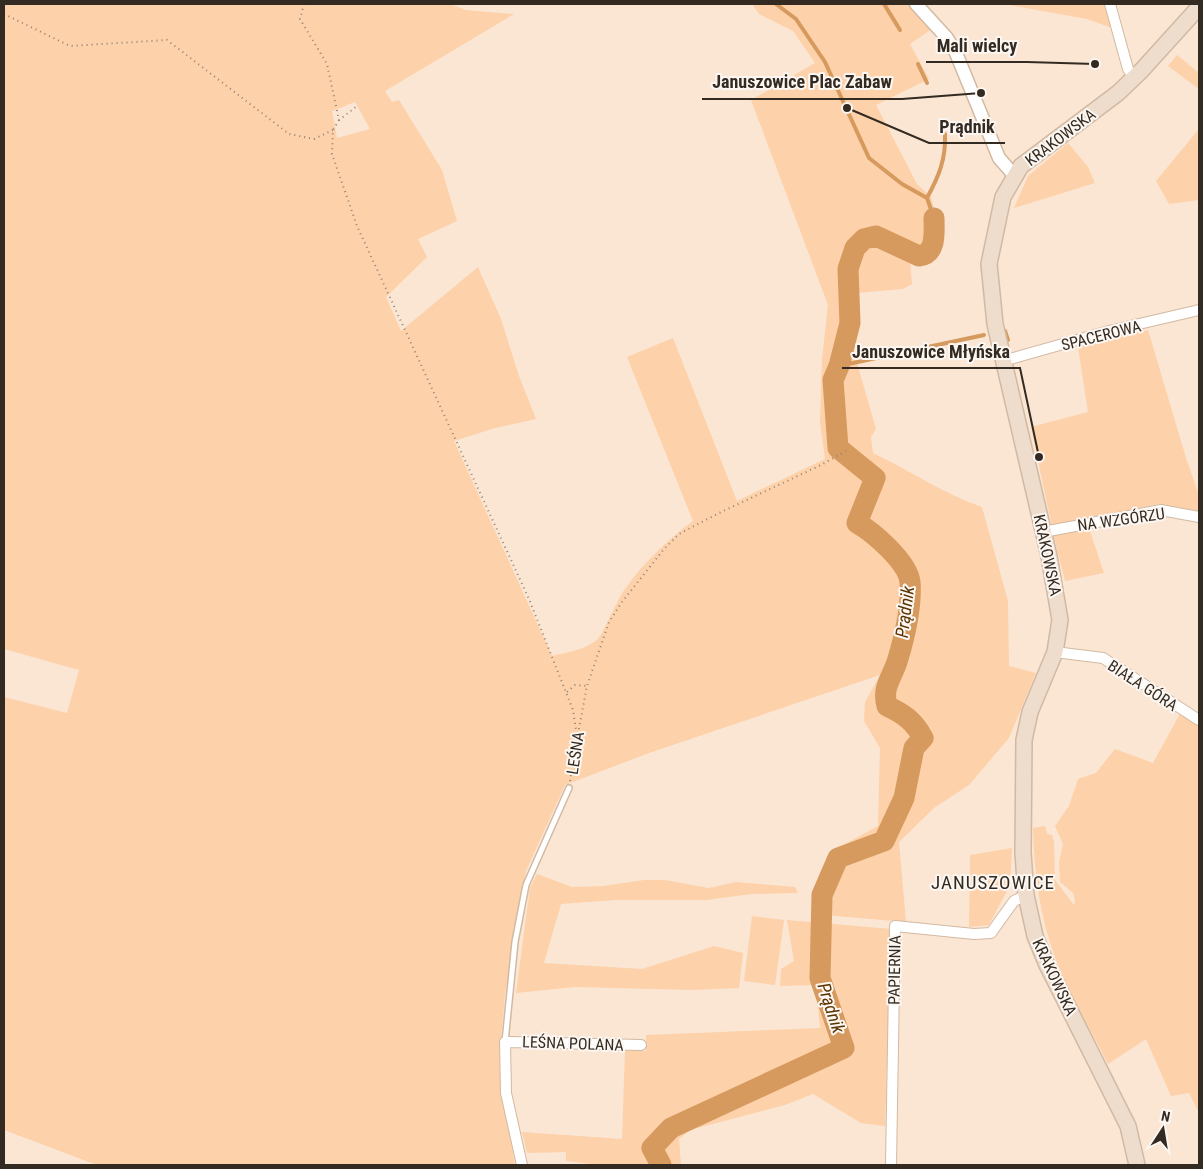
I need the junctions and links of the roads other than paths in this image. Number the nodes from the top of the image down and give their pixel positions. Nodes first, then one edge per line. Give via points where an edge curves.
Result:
1 (916, 4) edge
2 (1110, 4) edge
3 (1199, 7) edge
4 (1134, 78) junction
5 (1014, 175) junction
6 (1199, 310) edge
7 (1003, 361) junction
8 (1199, 517) edge
9 (1044, 532) junction
10 (1055, 652) junction
11 (1199, 720) edge
12 (569, 788) road end
13 (1026, 895) junction
14 (505, 1042) junction
15 (641, 1045) dead end
16 (522, 1165) edge
17 (891, 1165) edge
18 (1137, 1165) edge

1 - 5 street via 956,53 1000,158
2 - 4 street via 1128,69
3 - 4 main road, KRAKOWSKA
4 - 5 main road, KRAKOWSKA via 1110,100 1027,160
5 - 7 main road, KRAKOWSKA via 1001,205 989,264 992,313
6 - 7 street, SPACEROWA
7 - 9 main road, KRAKOWSKA
8 - 9 street, NA WZGÓRZU via 1161,510
9 - 10 main road, KRAKOWSKA via 1059,610
10 - 11 street, BIAŁA GÓRA via 1103,658
10 - 13 main road, KRAKOWSKA via 1030,712 1024,740
12 - 14 lane, LEŚNA via 522,900
13 - 17 street, PAPIERNIA via 1012,904 991,933 895,926
13 - 18 main road, KRAKOWSKA via 1035,936 1128,1126
14 - 15 street, LEŚNA POLANA
14 - 16 street, LEŚNA via 506,1093

